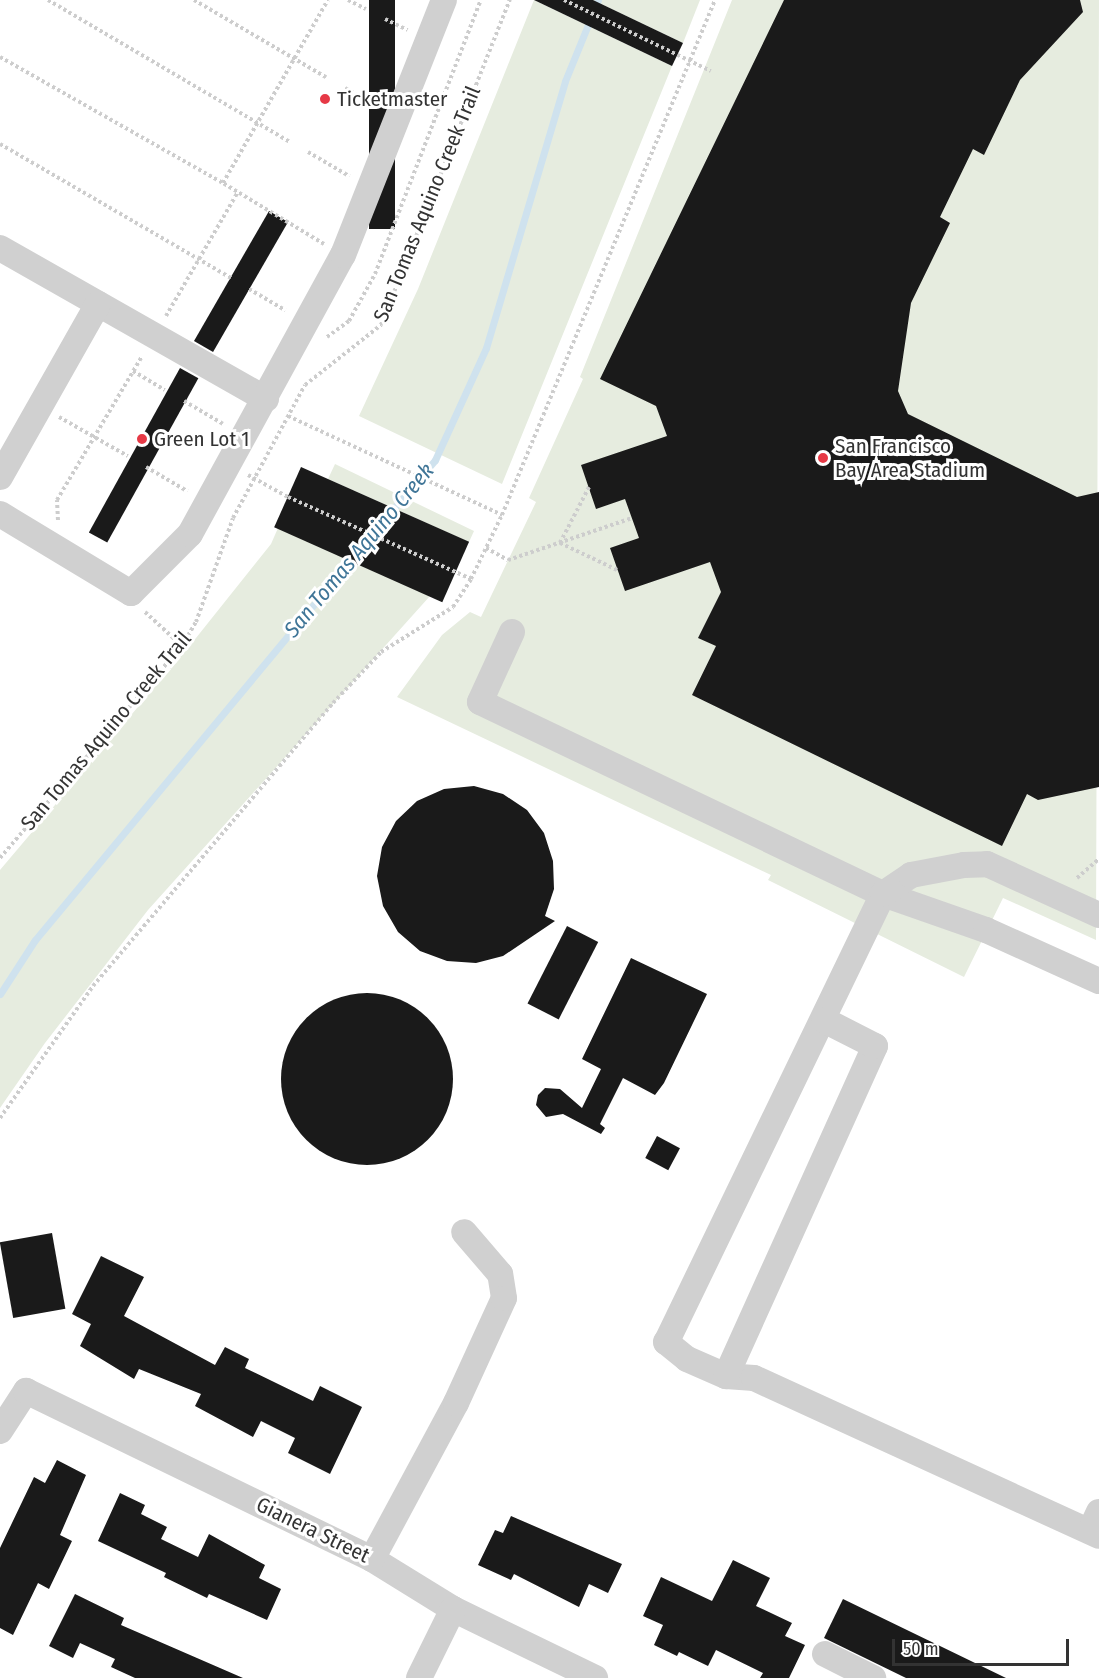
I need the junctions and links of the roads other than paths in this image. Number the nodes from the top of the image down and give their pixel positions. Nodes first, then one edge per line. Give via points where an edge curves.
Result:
1 (444, 0) edge
2 (0, 248) edge
3 (98, 304) junction
4 (266, 399) junction
5 (0, 477) edge
6 (0, 514) edge
7 (512, 632) dead end
8 (883, 894) junction
9 (1099, 915) edge
10 (1099, 981) edge
11 (824, 1020) junction
12 (464, 1232) dead end
13 (726, 1376) junction
14 (0, 1431) edge
15 (1096, 1526) edge
16 (372, 1558) junction
17 (453, 1609) junction
18 (825, 1654) dead end
19 (419, 1678) edge
20 (595, 1678) edge
21 (873, 1678) edge

1 - 4 street via 343,255
2 - 3 street
3 - 4 street
3 - 5 street
4 - 6 street via 190,534 131,593
7 - 8 street via 480,702
8 - 9 street via 911,875 987,864
8 - 10 street via 986,930
8 - 11 street
11 - 13 street via 875,1046
11 - 13 street via 666,1342 687,1359
12 - 16 street via 500,1274 504,1298 456,1403
13 - 15 street via 754,1378
14 - 16 street, Gianera Street via 26,1391
16 - 17 street, Gianera Street
17 - 19 street
17 - 20 street, Gianera Street
18 - 21 street

